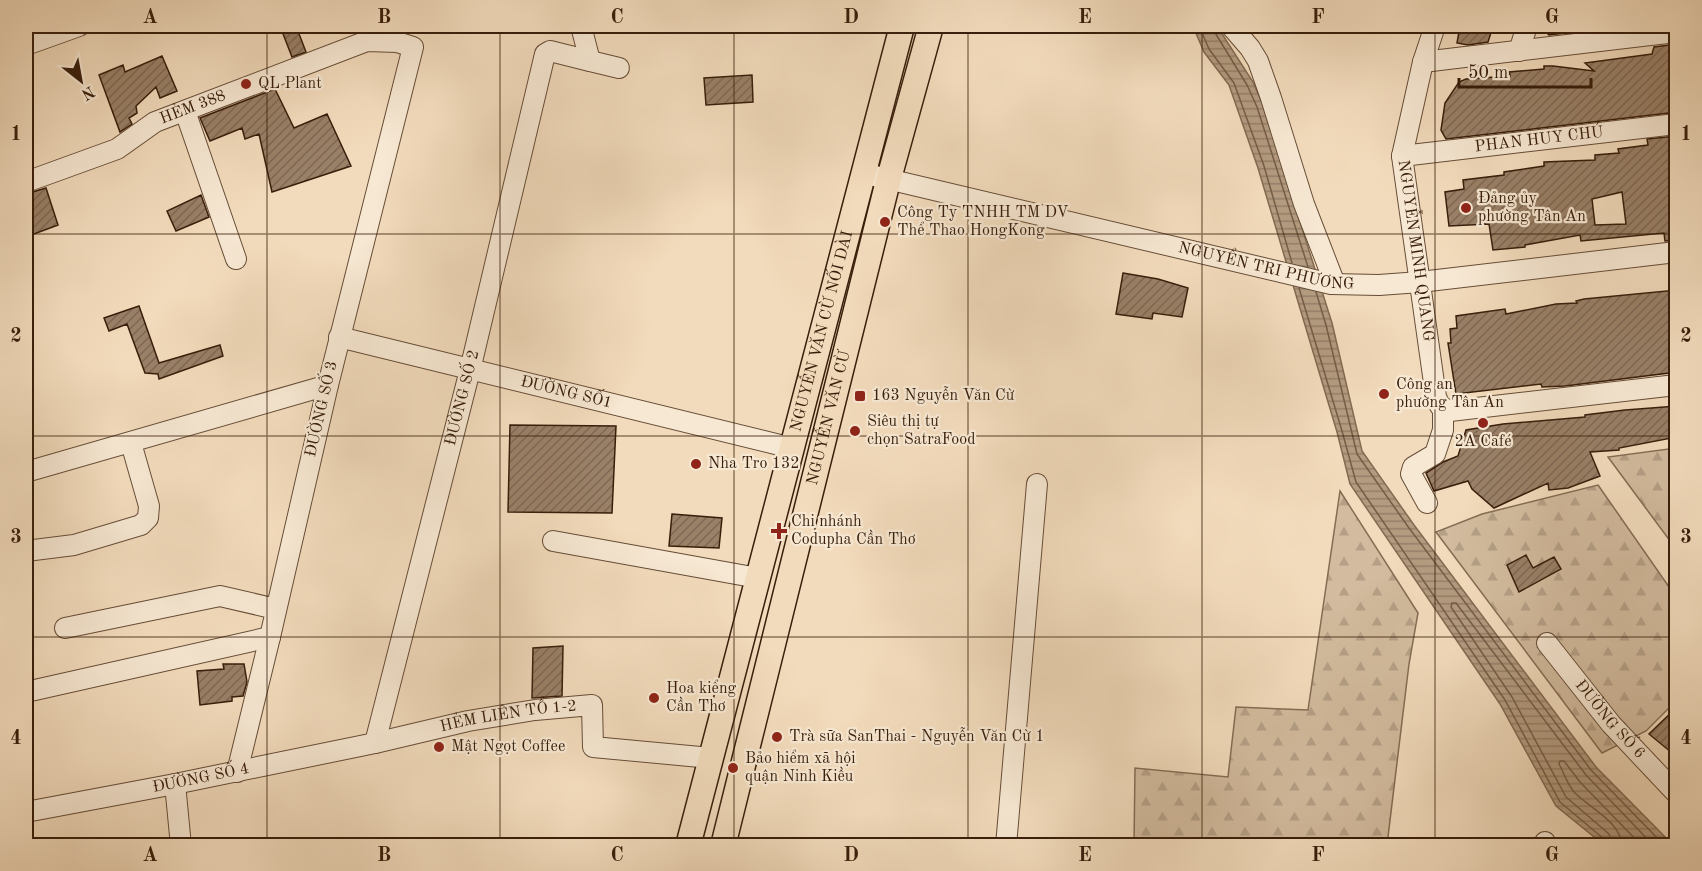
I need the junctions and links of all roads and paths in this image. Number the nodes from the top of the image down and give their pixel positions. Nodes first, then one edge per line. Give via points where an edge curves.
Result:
1 (79, 26) edge
2 (581, 26) edge
3 (902, 26) edge
4 (931, 26) edge
5 (1232, 26) edge
6 (1435, 26) edge
7 (1527, 26) edge
8 (1677, 32) edge
9 (364, 33) edge
10 (1610, 33) edge
11 (26, 45) edge
12 (413, 47) joint
13 (1519, 51) junction
14 (590, 61) junction
15 (1423, 62) junction
16 (619, 68) dead end
17 (185, 111) junction
18 (1677, 124) edge
19 (1402, 156) junction
20 (864, 173) junction
21 (889, 179) junction
22 (26, 182) edge
23 (1677, 252) edge
24 (236, 259) dead end
25 (1420, 282) junction
26 (1333, 284) junction
27 (339, 337) junction
28 (470, 370) junction
29 (328, 385) junction
30 (1677, 386) edge
31 (1442, 407) junction
32 (131, 443) junction
33 (792, 448) junction
34 (26, 472) edge
35 (1037, 484) dead end
36 (1427, 503) dead end
37 (553, 542) dead end
38 (26, 551) edge
39 (758, 578) junction
40 (276, 609) junction
41 (65, 628) dead end
42 (270, 637) junction
43 (1547, 642) dead end
44 (26, 692) edge
45 (375, 743) junction
46 (711, 758) junction
47 (237, 772) junction
48 (175, 784) junction
49 (1677, 793) edge
50 (26, 812) edge
51 (182, 846) edge
52 (688, 846) edge
53 (723, 846) edge
54 (1006, 846) edge

1 - 11 street
2 - 14 street
3 - 20 main road, NGUYỄN VĂN CỪ NỐI DÀI
4 - 21 main road, NGUYỄN VĂN CỪ
5 - 26 street via 1258,61
6 - 15 street, NGUYỄN MINH QUANG
7 - 13 street
8 - 10 street
9 - 12 street, HẺM 388
9 - 17 street, HẺM 388
10 - 13 street
12 - 27 street, ĐƯỜNG SỐ 3
13 - 15 street
14 - 16 street
14 - 28 street, ĐƯỜNG SỐ 2 via 550,51 545,54
15 - 19 street, NGUYỄN MINH QUANG
17 - 22 street, HẺM 388 via 147,126 117,150
17 - 24 street
18 - 19 street, PHAN HUY CHÚ
19 - 25 street, NGUYỄN MINH QUANG
20 - 21 street, NGUYỂN TRI PHƯƠNG
20 - 33 main road, NGUYỄN VĂN CỪ NỐI DÀI
21 - 26 street, NGUYỂN TRI PHƯƠNG
21 - 53 main road, NGUYỄN VĂN CỪ
23 - 25 street, NGUYỂN TRI PHƯƠNG
25 - 26 street, NGUYỂN TRI PHƯƠNG
25 - 31 street, NGUYỄN MINH QUANG via 1436,397
27 - 28 street, ĐƯỜNG SỐ1
27 - 29 street, ĐƯỜNG SỐ 3
28 - 33 street, ĐƯỜNG SỐ1
28 - 45 street, ĐƯỜNG SỐ 2
29 - 32 street
29 - 40 street, ĐƯỜNG SỐ 3
30 - 31 street via 1450,411
31 - 36 street, NGUYỄN MINH QUANG via 1443,430 1435,454 1413,467 1411,474
32 - 34 street
32 - 38 street via 149,506 145,522 74,545
33 - 39 main road, NGUYỄN VĂN CỪ NỐI DÀI
35 - 54 street
37 - 39 street
39 - 46 main road, NGUYỄN VĂN CỪ NỐI DÀI
40 - 41 street via 220,596
40 - 42 street, ĐƯỜNG SỐ 3
42 - 44 street
42 - 47 street, ĐƯỜNG SỐ 3
43 - 49 street, ĐƯỜNG SỐ 6 via 1611,724
45 - 46 street, HẺM LIÊN TỔ 1-2 via 468,721 592,705 593,747
45 - 47 street, ĐƯỜNG SỐ 4
46 - 52 main road, NGUYỄN VĂN CỪ NỐI DÀI
47 - 48 street, ĐƯỜNG SỐ 4
48 - 50 street, ĐƯỜNG SỐ 4
48 - 51 street

